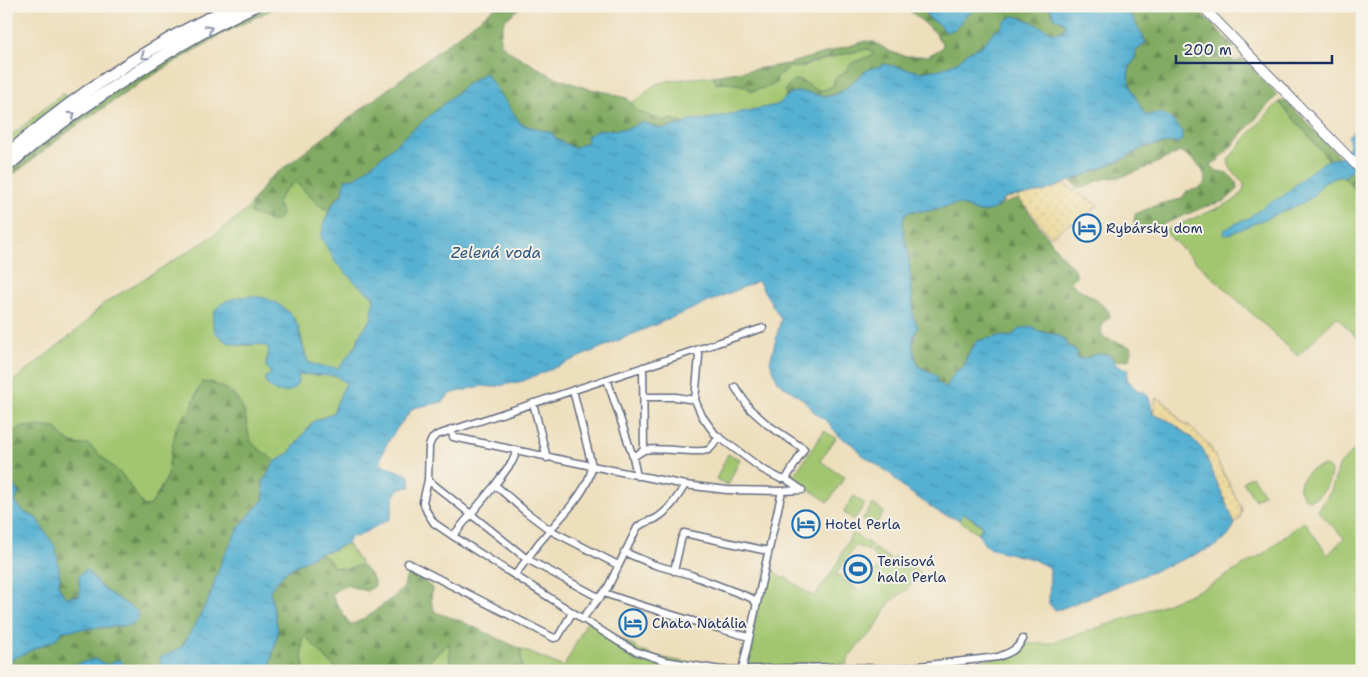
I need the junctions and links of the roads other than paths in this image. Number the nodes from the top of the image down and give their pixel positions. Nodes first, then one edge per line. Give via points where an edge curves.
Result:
1 (232, 6) edge
2 (254, 6) edge
3 (1202, 6) edge
4 (6, 155) edge
5 (6, 167) edge
6 (1362, 170) edge
7 (763, 328) dead end
8 (697, 350) junction
9 (643, 367) junction
10 (607, 379) junction
11 (736, 387) dead end
12 (573, 390) junction
13 (644, 397) junction
14 (694, 400) junction
15 (533, 403) junction
16 (451, 429) junction
17 (437, 435) junction
18 (453, 438) junction
19 (718, 438) junction
20 (644, 450) junction
21 (517, 451) junction
22 (633, 457) junction
23 (547, 458) junction
24 (592, 466) junction
25 (637, 476) junction
26 (784, 479) junction
27 (428, 480) junction
28 (495, 485) junction
29 (685, 485) junction
30 (781, 491) junction
31 (471, 514) junction
32 (550, 530) junction
33 (453, 536) junction
34 (768, 551) junction
35 (624, 552) junction
36 (527, 559) junction
37 (408, 563) dead end
38 (618, 565) junction
39 (674, 571) junction
40 (515, 575) junction
41 (759, 594) junction
42 (602, 595) junction
43 (751, 598) junction
44 (757, 604) junction
45 (572, 613) junction
46 (582, 619) junction
47 (749, 638) junction
48 (1023, 639) dead end
49 (742, 670) junction

1 -> 4 highway via 170,38 103,82
5 -> 2 highway via 35,141 110,88 179,45
3 - 6 main road
7 - 8 street
8 - 9 street
8 - 14 street
9 - 10 street
9 - 13 street
10 - 12 street
10 - 22 street
11 - 26 street via 750,409 768,426 804,449
12 - 15 street
12 - 24 street
13 - 14 street
13 - 20 street
14 - 19 street
15 - 16 street
15 - 23 street
16 - 17 street
16 - 18 street
17 - 18 street
17 - 27 street via 430,446
18 - 21 street
19 - 20 street via 706,451
19 - 26 street via 762,469
20 - 22 street
21 - 23 street
21 - 28 street
22 - 25 street
23 - 24 street
24 - 25 street
24 - 32 street via 586,485
25 - 29 street
26 - 30 street
26 - 30 street via 802,490
27 - 31 street
27 - 33 street via 424,506 434,522
28 - 31 street
28 - 32 street
29 - 30 street
29 - 35 street via 668,509 639,525
30 - 34 street
31 - 33 street
31 - 36 street
32 - 36 street
32 - 38 street
33 - 40 street
34 - 39 street via 684,533
34 - 41 street
35 - 38 street
35 - 39 street
36 - 40 street
36 - 42 street
37 - 45 street via 554,638 558,637
38 - 42 street
39 - 43 street
40 - 45 street
41 - 43 street
41 - 44 street
42 - 46 street
42 - 47 street
43 - 44 street
44 - 47 street
45 - 46 street
46 - 49 street via 651,657 721,670
47 - 49 street
48 - 49 street via 1010,653 994,657 893,669

